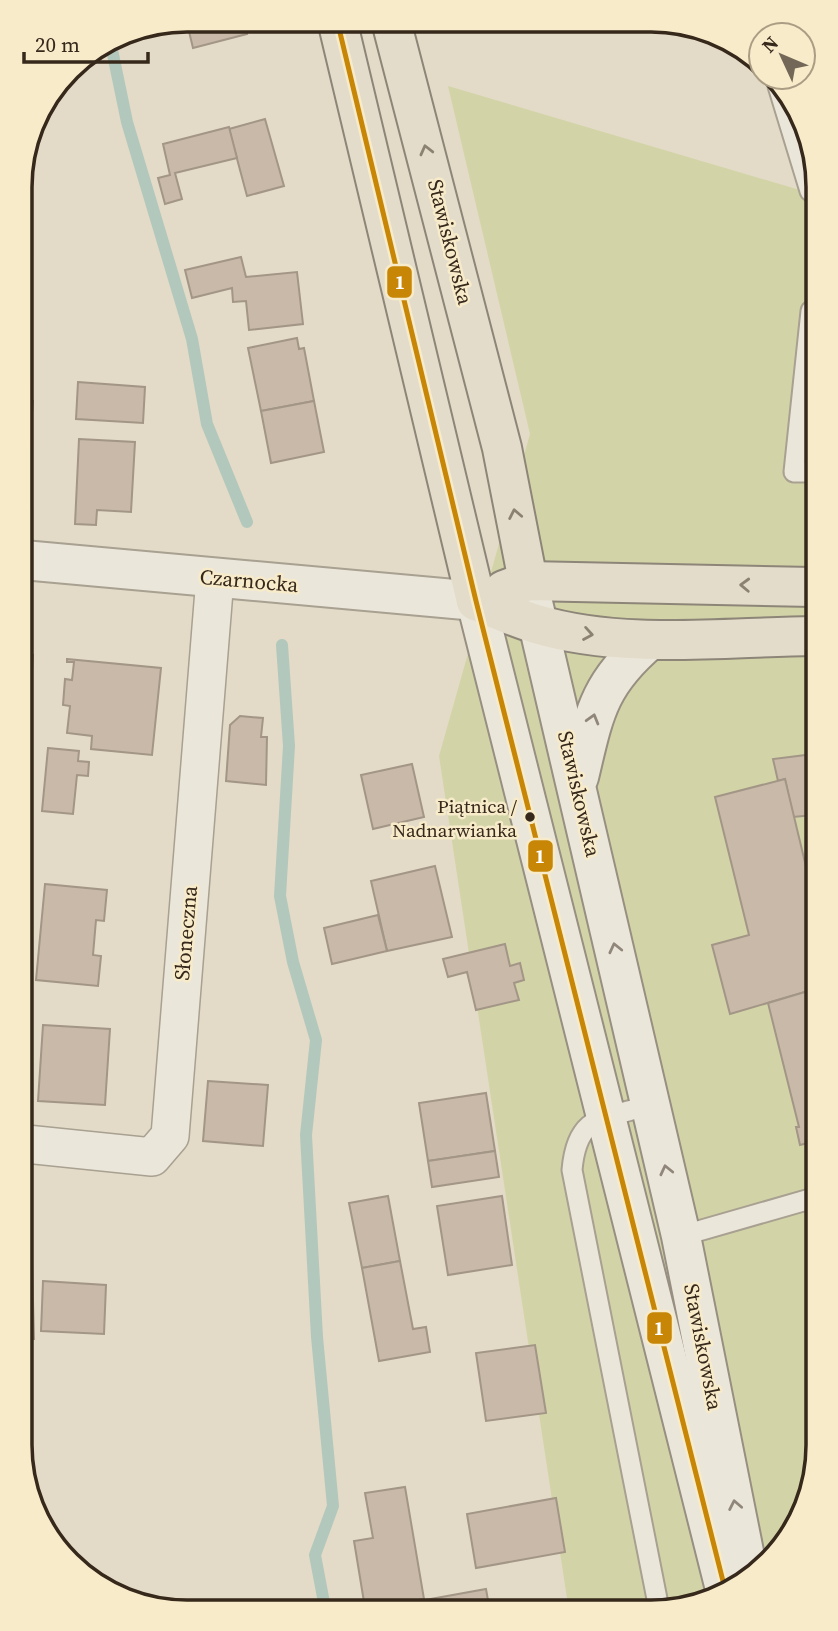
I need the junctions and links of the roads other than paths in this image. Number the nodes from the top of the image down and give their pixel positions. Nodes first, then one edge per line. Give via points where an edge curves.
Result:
1 (340, 32) edge
2 (394, 32) edge
3 (785, 107) edge
4 (806, 176) edge
5 (806, 359) edge
6 (806, 472) edge
7 (32, 561) edge
8 (215, 578) junction
9 (528, 581) junction
10 (806, 587) edge
11 (476, 601) junction
12 (537, 624) junction
13 (806, 636) edge
14 (650, 640) junction
15 (577, 786) junction
16 (651, 1105) junction
17 (606, 1118) junction
18 (32, 1145) edge
19 (806, 1200) edge
20 (681, 1236) junction
21 (747, 1566) edge
22 (723, 1582) edge
23 (657, 1599) edge

1 - 11 main road, Stawiskowska
9 -> 2 main road, Stawiskowska via 502,448
3 - 4 lane
5 - 6 lane via 794,472
7 - 8 main road, Czarnocka
8 - 11 main road, Czarnocka
8 - 18 street, Słoneczna via 170,1136 152,1157
10 -> 9 main road
9 - 11 main road
9 - 12 main road, Stawiskowska
11 - 12 main road
11 - 17 main road, Stawiskowska
12 -> 14 main road
12 - 15 main road, Stawiskowska
13 - 14 main road
15 -> 14 main road via 599,701 627,660
16 -> 15 main road, Stawiskowska
16 - 17 lane
20 -> 16 main road, Stawiskowska
17 - 22 main road, Stawiskowska
17 - 23 lane via 582,1130 574,1146 572,1170
19 - 20 lane
21 -> 20 main road, Stawiskowska

